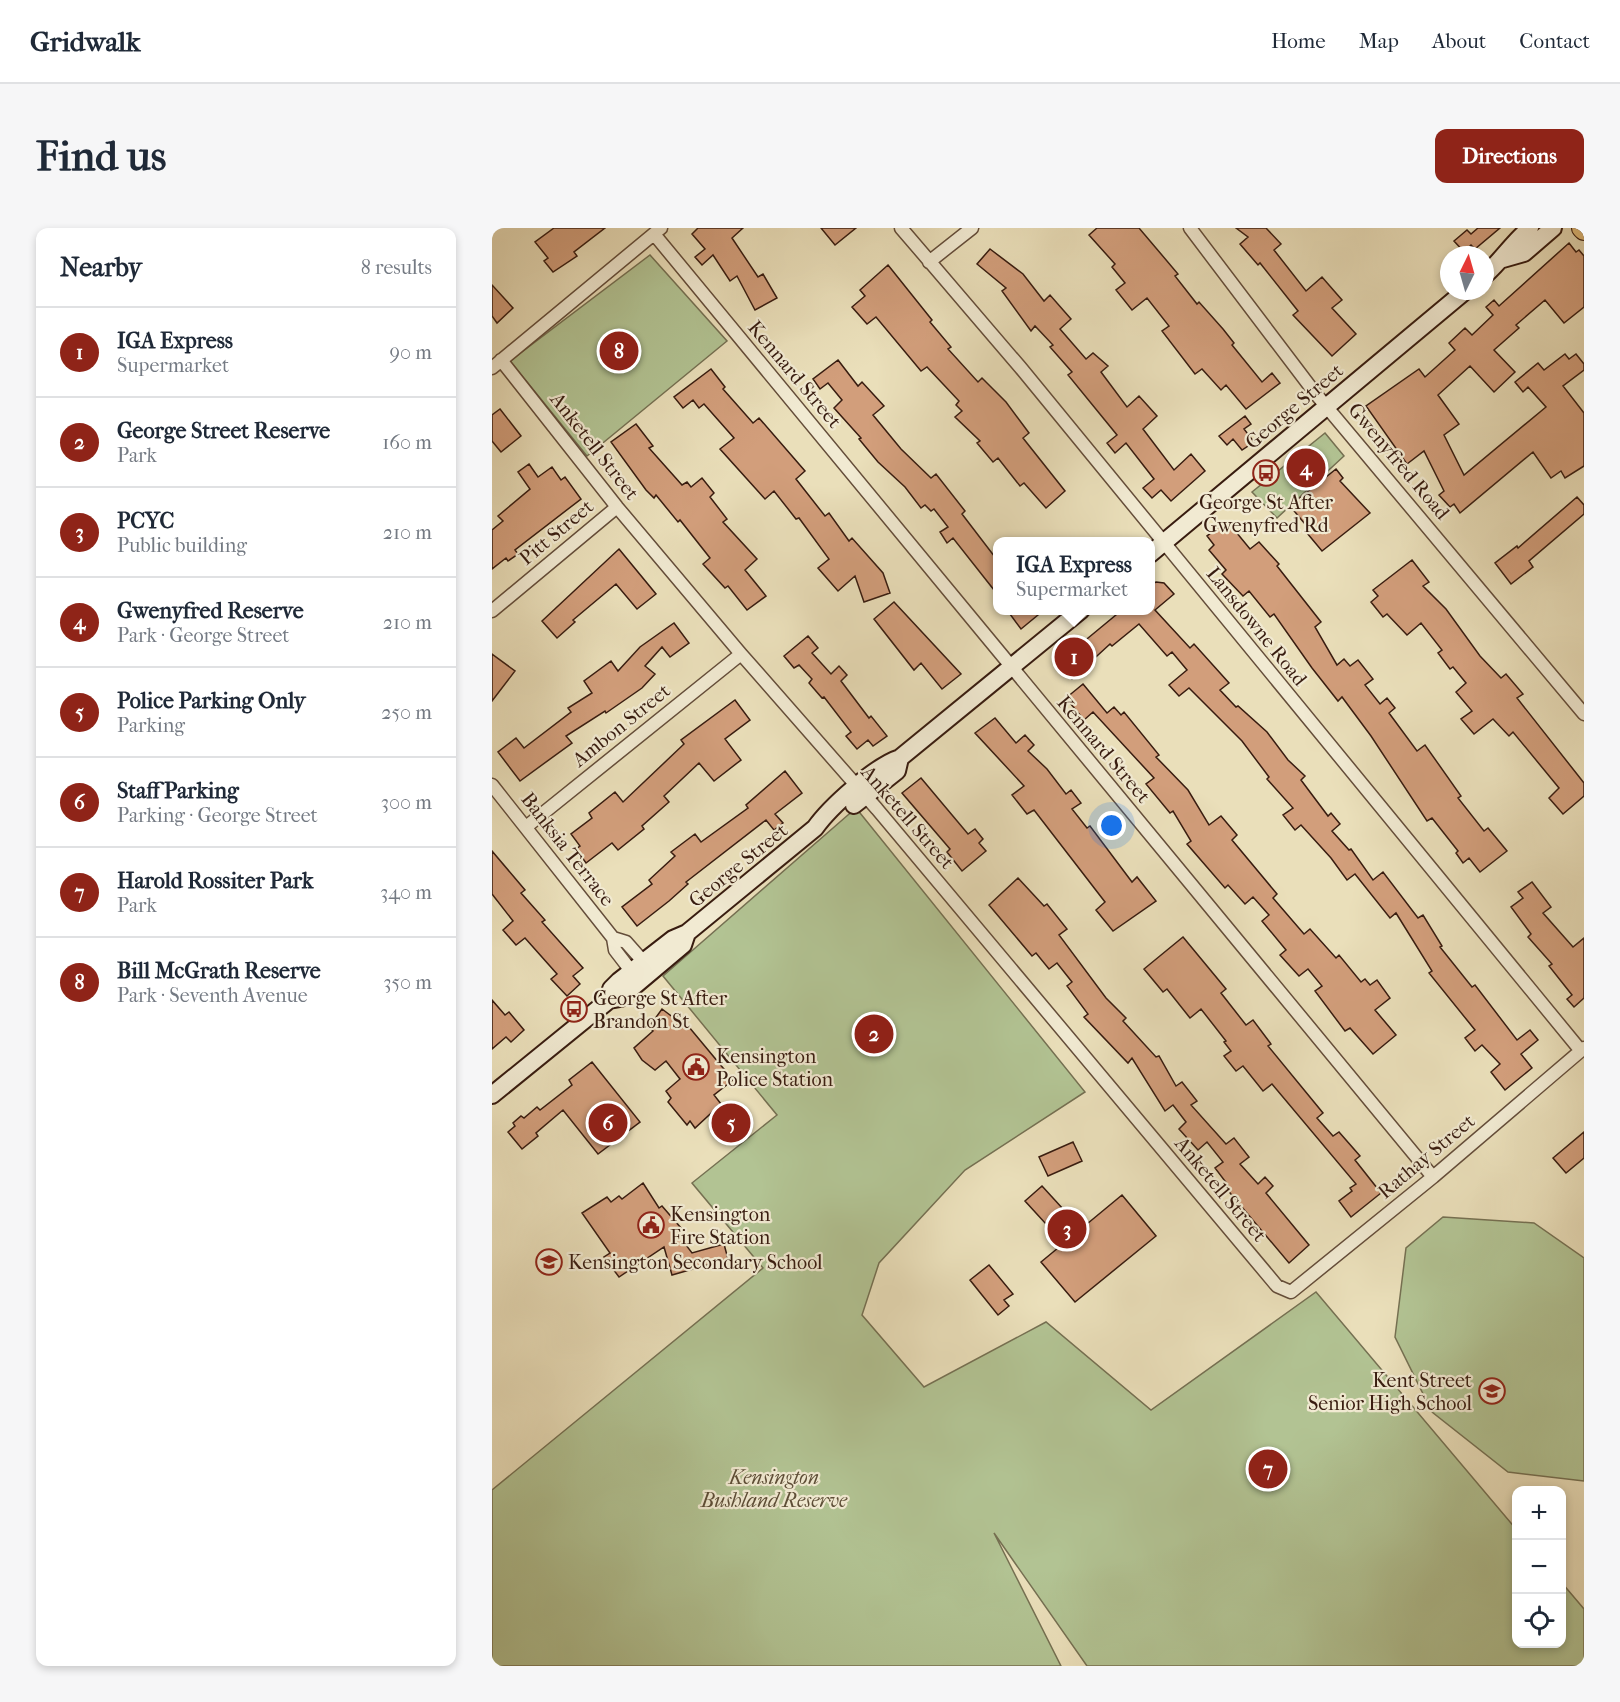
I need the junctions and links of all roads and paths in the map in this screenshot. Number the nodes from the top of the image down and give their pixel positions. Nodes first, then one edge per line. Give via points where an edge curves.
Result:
1 (902, 228) edge
2 (972, 228) edge
3 (1190, 228) edge
4 (1530, 228) edge
5 (1553, 228) edge
6 (657, 231) edge
7 (1503, 259) junction
8 (929, 262) junction
9 (1494, 266) edge
10 (1454, 300) edge
11 (497, 364) edge
12 (1327, 406) junction
13 (617, 507) junction
14 (1149, 537) edge
15 (1157, 548) edge
16 (492, 611) edge
17 (1075, 615) edge
18 (741, 654) junction
19 (1011, 668) junction
20 (1584, 714) edge
21 (492, 785) edge
22 (861, 792) junction
23 (526, 826) junction
24 (642, 972) junction
25 (1582, 1050) edge
26 (492, 1095) edge
27 (1433, 1177) junction
28 (1291, 1292) joint

1 - 8 street, Lansdowne Road
2 - 8 street
3 - 12 street, Gwenyfred Road
4 - 7 main road
5 - 7 main road via 1524,253
6 - 11 street
6 - 19 street, Kennard Street
7 - 9 main road
8 - 14 street, Lansdowne Road via 1020,368
10 - 12 main road, George Street
11 - 13 street, Anketell Street
12 - 15 main road, George Street
12 - 20 street, Gwenyfred Road
13 - 16 street, Pitt Street
13 - 18 street, Anketell Street
15 - 25 street, Lansdowne Road
17 - 19 main road, George Street
18 - 22 street, Anketell Street
18 - 23 street, Ambon Street
19 - 22 main road, George Street via 900,758 897,771
19 - 27 street, Kennard Street
21 - 23 street, Banksia Terrace
22 - 24 main road, George Street via 828,826 815,828 687,933 673,939
22 - 28 street, Anketell Street via 1277,1286
23 - 24 street, Banksia Terrace via 613,938 615,950
24 - 26 main road, George Street via 611,989 609,1000
25 - 27 street, Rathay Street
27 - 28 street, Rathay Street

